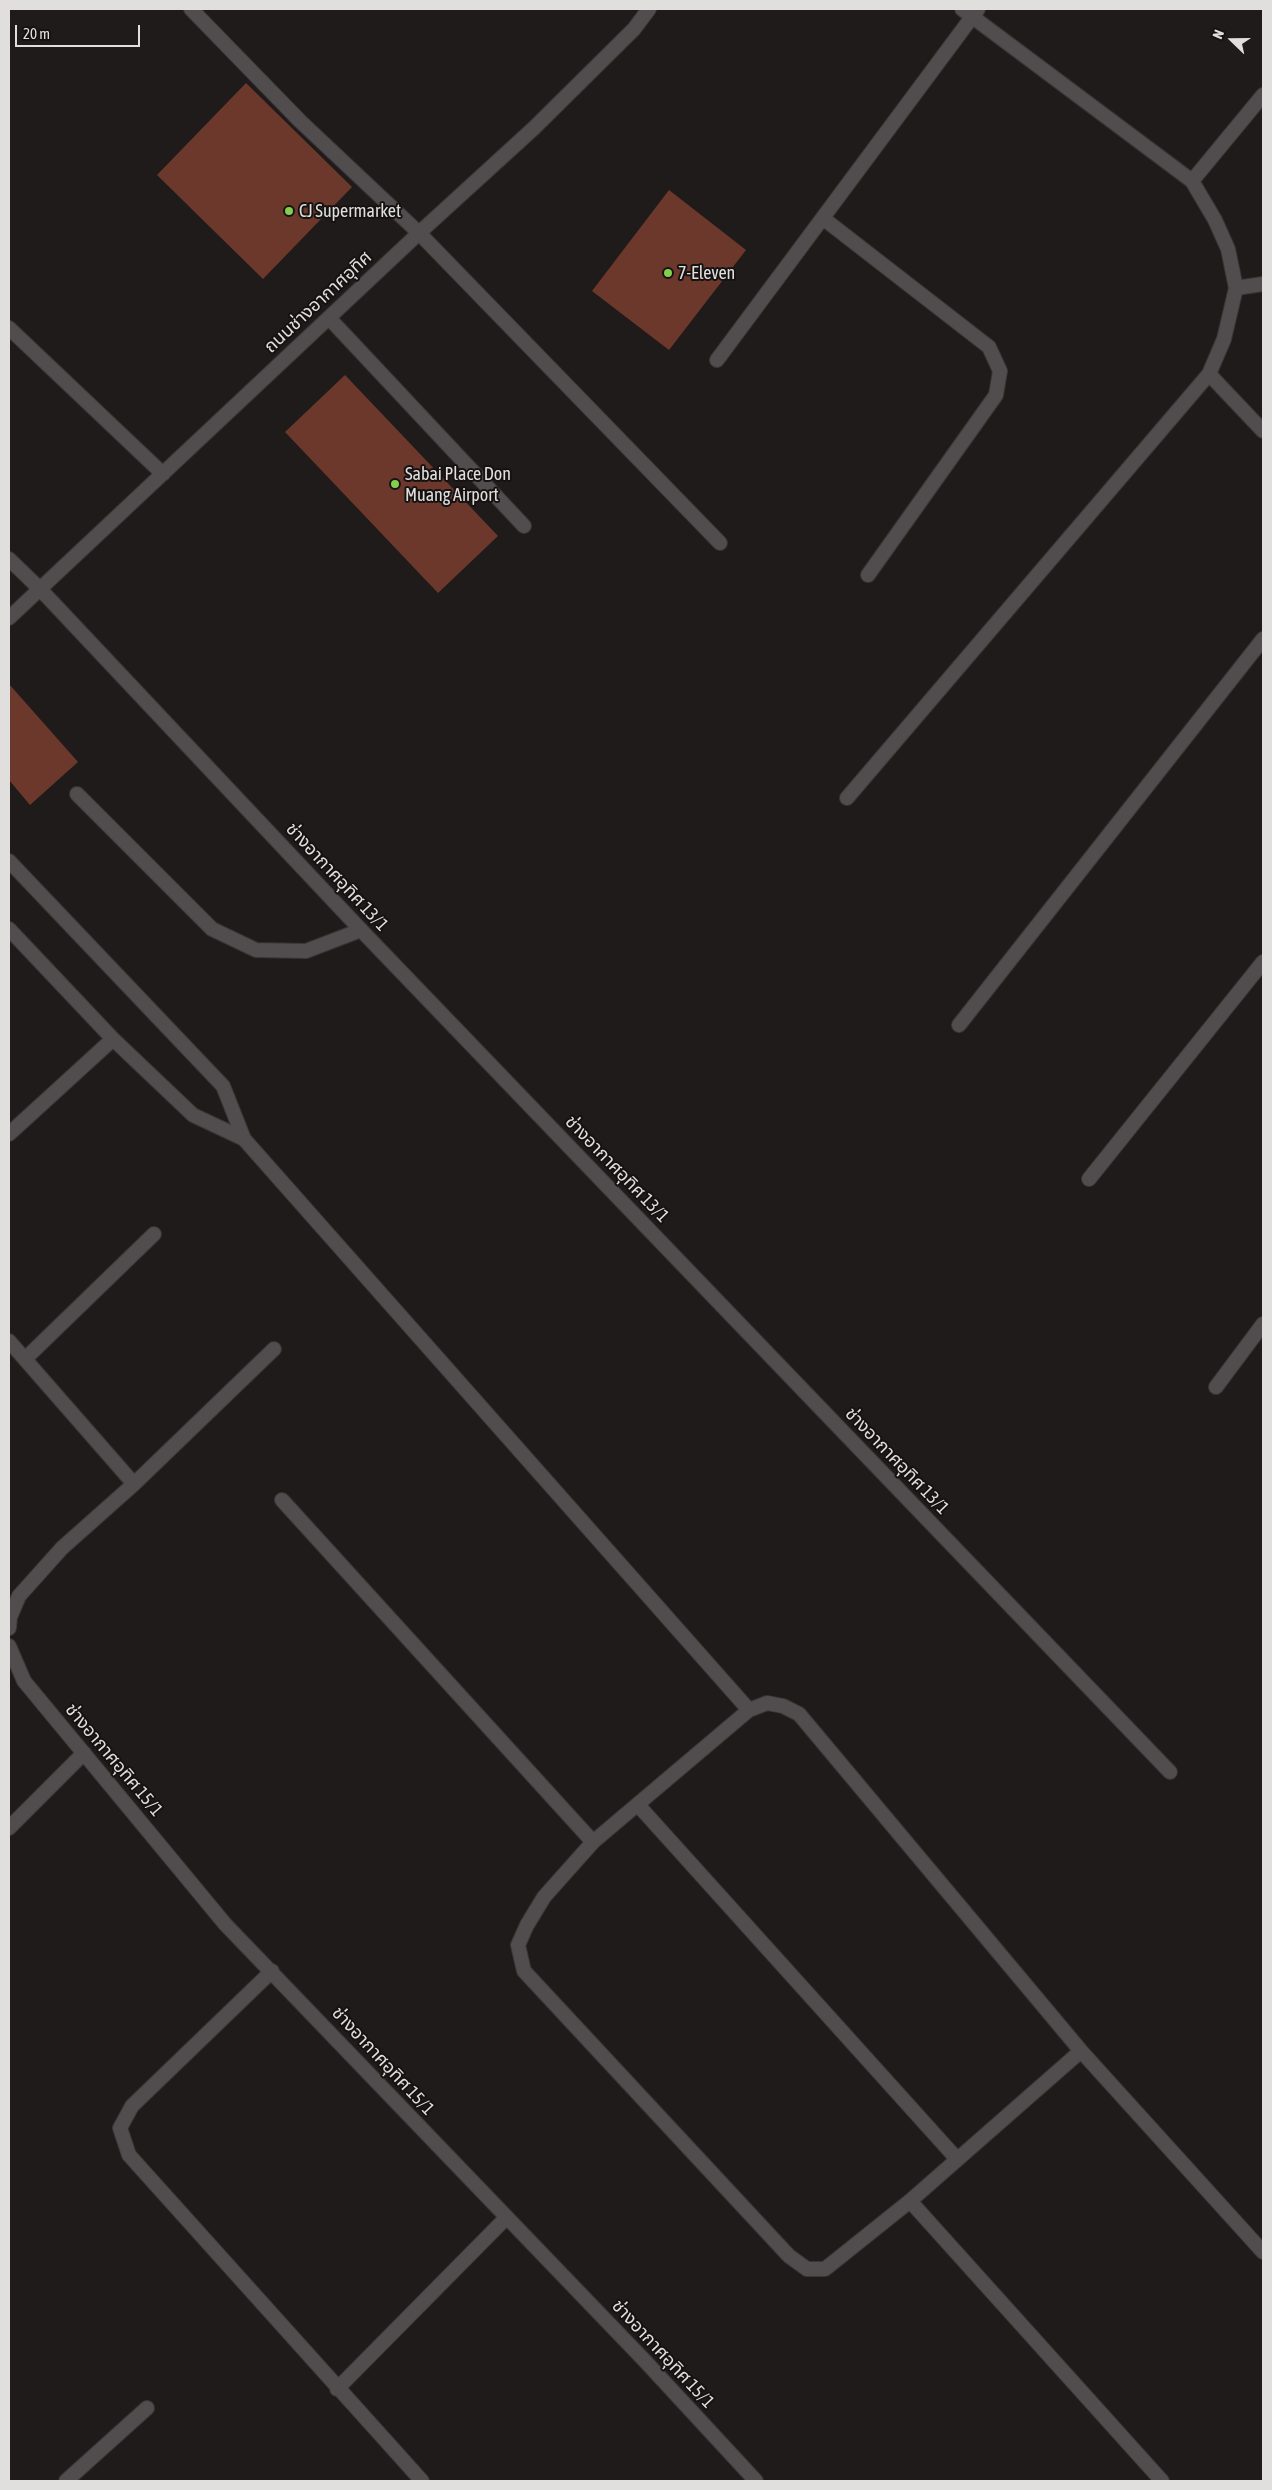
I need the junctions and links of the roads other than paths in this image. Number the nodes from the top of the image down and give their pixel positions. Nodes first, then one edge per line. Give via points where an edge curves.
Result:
1 (190, 9) edge
2 (649, 9) edge
3 (971, 11) edge
4 (1263, 95) edge
5 (1192, 181) junction
6 (824, 219) junction
7 (419, 233) junction
8 (1263, 284) edge
9 (1236, 288) junction
10 (329, 318) junction
11 (9, 328) edge
12 (717, 360) dead end
13 (1210, 374) junction
14 (1263, 431) edge
15 (163, 474) junction
16 (524, 526) dead end
17 (720, 543) dead end
18 (9, 559) edge
19 (868, 575) dead end
20 (40, 589) junction
21 (9, 618) edge
22 (1263, 639) edge
23 (77, 794) dead end
24 (847, 798) dead end
25 (9, 861) edge
26 (9, 930) edge
27 (360, 930) junction
28 (1263, 962) edge
29 (959, 1025) dead end
30 (113, 1039) junction
31 (9, 1134) edge
32 (244, 1139) junction
33 (1089, 1179) dead end
34 (154, 1234) dead end
35 (1263, 1324) edge
36 (9, 1342) edge
37 (274, 1349) dead end
38 (25, 1359) junction
39 (1216, 1387) dead end
40 (134, 1484) junction
41 (282, 1500) dead end
42 (9, 1628) edge
43 (9, 1646) edge
44 (749, 1710) junction
45 (84, 1753) junction
46 (1170, 1772) dead end
47 (638, 1805) junction
48 (9, 1828) edge
49 (593, 1842) junction
50 (272, 1971) junction
51 (1080, 2051) junction
52 (957, 2159) junction
53 (910, 2201) junction
54 (506, 2218) junction
55 (1263, 2252) edge
56 (337, 2389) junction
57 (146, 2408) dead end
58 (66, 2481) edge
59 (422, 2481) edge
60 (756, 2481) edge
61 (1162, 2481) edge

1 - 7 street via 300,121
2 - 7 street, ถนนช่างอากาศอุทิศ via 634,29 534,128
3 - 5 street
3 - 6 street
4 - 5 street
5 - 9 street via 1228,248
6 - 12 street
6 - 19 street via 989,347 1000,371 996,395
7 - 10 street, ถนนช่างอากาศอุทิศ
7 - 17 street
8 - 9 street
9 - 13 street via 1224,339
10 - 15 street, ถนนช่างอากาศอุทิศ
10 - 16 street
11 - 15 street
13 - 14 street
13 - 24 street
15 - 20 street, ถนนช่างอากาศอุทิศ
18 - 20 street, ช่างอากาศอุทิศ 13/1
20 - 21 street, ถนนช่างอากาศอุทิศ
20 - 27 street, ช่างอากาศอุทิศ 13/1
22 - 29 street
23 - 27 street via 212,928 256,950 306,951
25 - 32 street via 223,1086
26 - 30 street
27 - 46 street, ช่างอากาศอุทิศ 13/1
28 - 33 street
30 - 31 street
30 - 32 street via 193,1115
32 - 44 street
34 - 38 street
35 - 39 street
36 - 38 street
37 - 40 street
38 - 40 street
40 - 42 street via 62,1548 25,1590 13,1610
41 - 49 street
43 - 45 street, ช่างอากาศอุทิศ 15/1 via 24,1681
44 - 47 street
44 - 51 street via 767,1703 783,1706 798,1714
45 - 48 street
45 - 50 street, ช่างอากาศอุทิศ 15/1 via 225,1924
47 - 49 street
47 - 52 street
49 - 53 street via 544,1896 526,1924 518,1945 524,1972 789,2256 807,2268 825,2269
50 - 54 street, ช่างอากาศอุทิศ 15/1
50 - 56 street via 132,2106 120,2128 129,2155
51 - 52 street
51 - 55 street
52 - 53 street
53 - 61 street
54 - 56 street
54 - 60 street, ช่างอากาศอุทิศ 15/1
56 - 59 street
57 - 58 street

